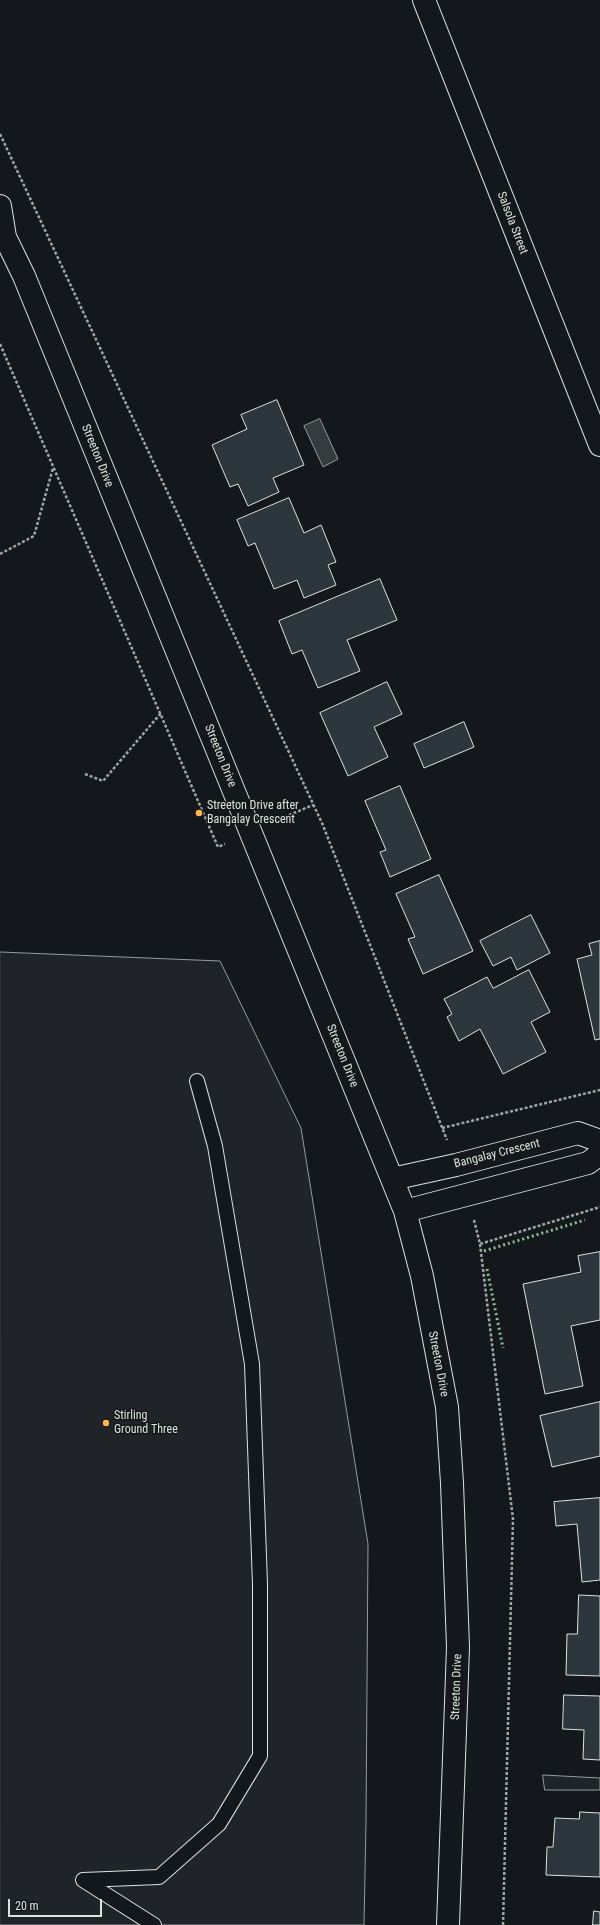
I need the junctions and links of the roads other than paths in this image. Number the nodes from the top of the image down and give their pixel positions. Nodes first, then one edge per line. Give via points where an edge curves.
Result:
1 (424, 0) edge
2 (0, 206) edge
3 (2, 234) edge
4 (600, 445) edge
5 (197, 1081) dead end
6 (600, 1141) edge
7 (600, 1154) edge
8 (392, 1180) junction
9 (406, 1211) junction
10 (154, 1925) edge
11 (448, 1925) edge

1 - 4 main road, Salsola Street
2 - 3 main road, Streeton Drive
3 - 8 main road, Streeton Drive via 24,276
5 - 10 lane via 215,1146 252,1364 260,1584 260,1756 219,1824 159,1876 83,1880
6 - 8 main road, Bangalay Crescent via 578,1134
7 - 9 main road via 588,1163
8 - 9 main road, Streeton Drive
9 - 11 main road, Streeton Drive via 422,1276 447,1407 452,1483 458,1647

